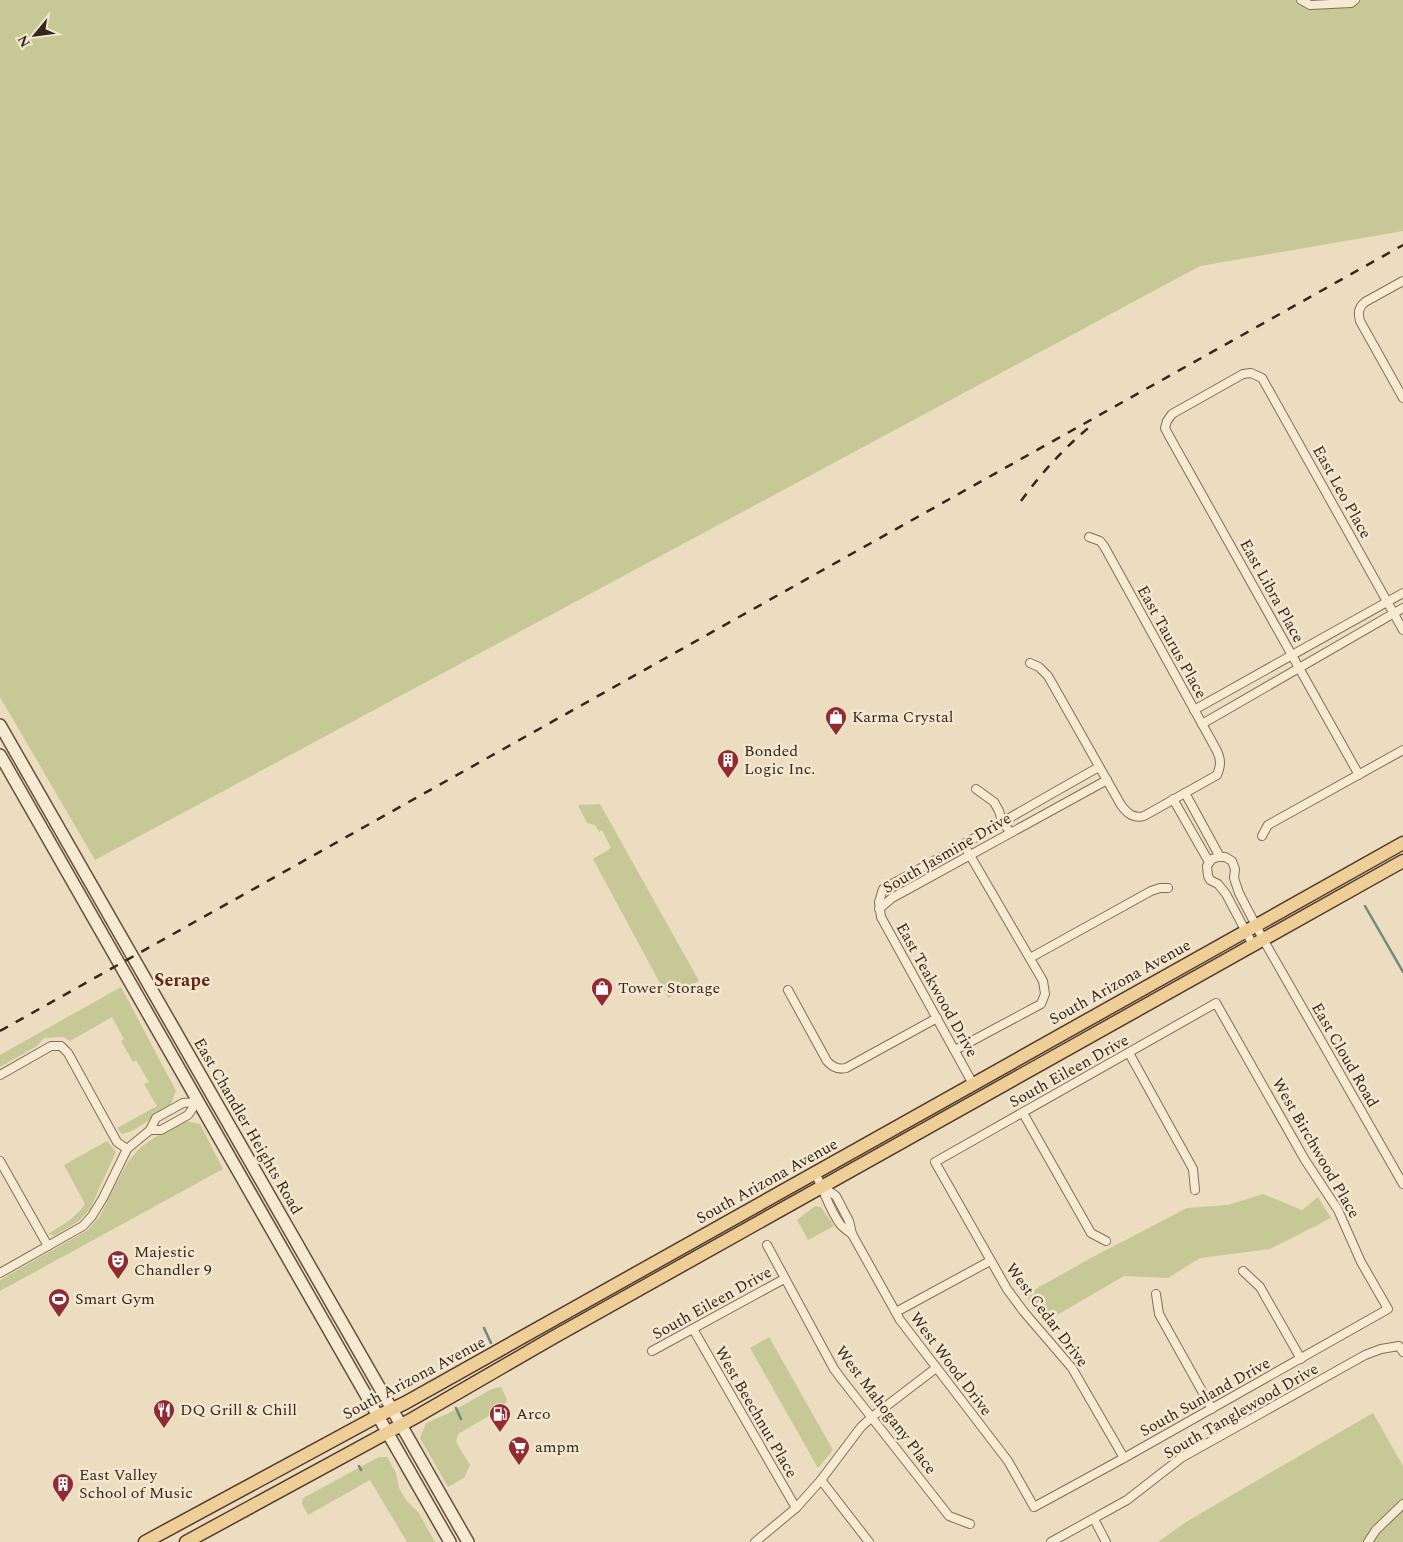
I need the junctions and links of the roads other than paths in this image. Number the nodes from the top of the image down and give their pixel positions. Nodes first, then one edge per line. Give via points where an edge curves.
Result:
1 (1301, 0) edge
2 (1355, 0) edge
3 (1403, 281) edge
4 (1252, 373) joint
5 (1403, 398) edge
6 (1089, 537) dead end
7 (1403, 593) edge
8 (1387, 602) junction
9 (1403, 608) edge
10 (1394, 614) junction
11 (1403, 630) edge
12 (1292, 655) junction
13 (1030, 663) dead end
14 (1299, 668) junction
15 (1194, 710) junction
16 (1202, 724) junction
17 (0, 725) edge
18 (1403, 750) edge
19 (0, 755) edge
20 (1099, 767) junction
21 (1359, 775) junction
22 (1107, 780) junction
23 (976, 789) dead end
24 (1185, 793) junction
25 (1173, 799) junction
26 (1002, 821) junction
27 (1010, 832) junction
28 (1262, 836) dead end
29 (1403, 843) edge
30 (964, 845) junction
31 (970, 854) junction
32 (1220, 857) junction
33 (1403, 861) edge
34 (1209, 862) junction
35 (1168, 888) dead end
36 (879, 909) junction
37 (113, 922) junction
38 (1251, 928) junction
39 (100, 930) junction
40 (1258, 942) junction
41 (1030, 958) junction
42 (788, 990) dead end
43 (1216, 1003) joint
44 (937, 1018) junction
45 (955, 1050) junction
46 (1129, 1053) junction
47 (0, 1075) edge
48 (973, 1084) junction
49 (197, 1102) junction
50 (1023, 1113) junction
51 (150, 1130) junction
52 (127, 1149) junction
53 (0, 1161) edge
54 (935, 1162) joint
55 (815, 1173) junction
56 (1403, 1184) edge
57 (823, 1187) junction
58 (1195, 1190) dead end
59 (1106, 1241) dead end
60 (767, 1245) dead end
61 (48, 1246) junction
62 (990, 1261) junction
63 (1243, 1271) dead end
64 (0, 1273) edge
65 (784, 1279) junction
66 (1156, 1294) dead end
67 (593, 1298) junction
68 (1388, 1309) joint
69 (600, 1311) junction
70 (896, 1312) junction
71 (693, 1329) junction
72 (1401, 1349) edge
73 (652, 1351) dead end
74 (1301, 1359) junction
75 (936, 1368) junction
76 (1212, 1409) junction
77 (392, 1410) junction
78 (378, 1416) junction
79 (872, 1417) junction
80 (400, 1426) junction
81 (387, 1432) junction
82 (1124, 1458) junction
83 (821, 1480) junction
84 (1403, 1504) edge
85 (1034, 1507) joint
86 (796, 1508) junction
87 (1094, 1519) junction
88 (970, 1524) dead end
89 (145, 1542) edge
90 (186, 1542) edge
91 (450, 1542) edge
92 (468, 1542) edge
93 (755, 1542) edge
94 (869, 1542) edge
95 (1051, 1542) edge
96 (1106, 1542) edge
97 (1368, 1542) edge

1 - 2 street via 1310,5
3 - 5 street via 1365,302 1358,313
4 - 8 street, East Leo Place via 1262,378
4 - 12 street, East Libra Place via 1243,374 1172,414 1165,428
6 - 15 street, East Taurus Place via 1100,540 1104,546
7 - 8 street
8 - 10 street, East Leo Place
8 - 12 street
9 - 10 street
10 - 11 street, East Leo Place
10 - 14 street
12 - 14 street, East Libra Place
12 - 15 street
13 - 20 street via 1048,676
14 - 16 street
14 - 21 street, East Libra Place
15 - 16 street, East Taurus Place
16 - 24 street, East Taurus Place via 1221,760 1220,768 1217,775
17 - 37 main road, East Chandler Heights Road
18 - 21 street
19 - 39 main road, East Chandler Heights Road
20 - 22 street
20 - 26 street, South Jasmine Drive
21 - 28 street via 1268,825
22 - 25 street via 1121,805 1132,816 1144,816
22 - 27 street, South Jasmine Drive
23 - 26 street via 994,802
24 - 25 street
24 - 32 street
25 - 34 street
26 - 27 street
26 - 30 street, South Jasmine Drive
27 - 31 street, South Jasmine Drive
29 - 38 main road, South Arizona Avenue
30 - 31 street
30 - 36 street, South Jasmine Drive via 883,889
31 - 36 street, South Jasmine Drive via 892,898
31 - 41 street
32 - 34 street
32 - 38 street via 1234,865 1236,886
33 - 40 main road, South Arizona Avenue
34 - 38 street via 1210,880 1218,884
35 - 41 street via 1151,891
36 - 44 street, East Teakwood Drive
37 - 39 main road
37 - 77 main road, East Chandler Heights Road
38 - 40 street
38 - 40 street
38 - 48 main road, South Arizona Avenue
39 - 49 main road, East Chandler Heights Road
40 - 56 street, East Cloud Road
40 - 57 main road, South Arizona Avenue
41 - 45 street via 1043,981 1045,994 1041,1004
42 - 44 street via 827,1061 841,1069
43 - 46 street, South Eileen Drive
43 - 68 street, West Birchwood Place via 1305,1160 1338,1210 1361,1262
44 - 45 street, East Teakwood Drive
45 - 48 street, East Teakwood Drive
46 - 50 street, South Eileen Drive
46 - 58 street via 1193,1169
47 - 52 street via 51,1046 61,1046 68,1053 115,1140
48 - 55 main road, South Arizona Avenue
49 - 51 street via 188,1115 162,1130
49 - 51 street via 183,1103 156,1118
49 - 78 main road, East Chandler Heights Road
50 - 54 street, South Eileen Drive
50 - 59 street via 1091,1233
51 - 52 street
52 - 61 street via 92,1216 83,1226
53 - 61 street
54 - 62 street, West Cedar Drive
55 - 57 street, West Wood Drive
55 - 67 main road, South Arizona Avenue
57 - 69 main road, South Arizona Avenue
57 - 70 street, West Wood Drive via 841,1226 852,1234
60 - 65 street, West Mahogany Place
61 - 64 street
62 - 70 street
62 - 82 street, West Cedar Drive via 1016,1302 1072,1368
63 - 74 street via 1260,1287
65 - 71 street, South Eileen Drive
65 - 79 street, West Mahogany Place via 834,1369
66 - 76 street via 1159,1314
67 - 69 main road
67 - 77 main road, South Arizona Avenue
68 - 74 street, South Sunland Drive
69 - 80 main road, South Arizona Avenue
70 - 75 street, West Wood Drive
71 - 73 street, South Eileen Drive
71 - 86 street, West Beechnut Place
72 - 87 street, South Tanglewood Drive via 1365,1355 1180,1458 1127,1500
74 - 76 street, South Sunland Drive
75 - 79 street
75 - 85 street, West Wood Drive via 1008,1461
76 - 82 street, South Sunland Drive
77 - 78 main road, South Arizona Avenue
77 - 80 main road, East Chandler Heights Road
78 - 81 main road, East Chandler Heights Road
78 - 89 main road, South Arizona Avenue
79 - 83 street
79 - 88 street, West Mahogany Place via 949,1516
80 - 81 main road, South Arizona Avenue
80 - 92 main road, East Chandler Heights Road
81 - 90 main road, South Arizona Avenue
81 - 91 main road, East Chandler Heights Road
82 - 85 street, South Sunland Drive
83 - 86 street
83 - 94 street, West Beechnut Place
84 - 97 street
86 - 93 street
87 - 95 street, South Tanglewood Drive
87 - 96 street

